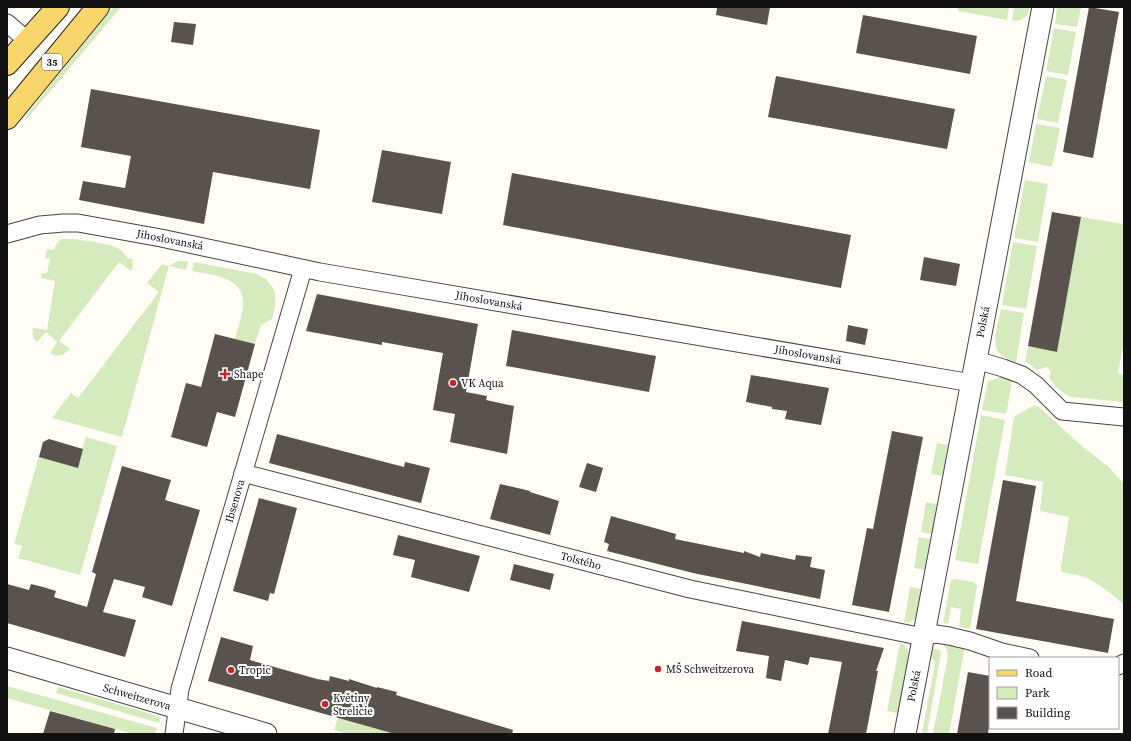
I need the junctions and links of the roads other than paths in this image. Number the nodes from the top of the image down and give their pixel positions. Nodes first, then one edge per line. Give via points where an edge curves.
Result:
1 (58, 7) edge
2 (98, 7) edge
3 (1043, 7) edge
4 (7, 23) edge
5 (28, 41) junction
6 (7, 64) edge
7 (7, 118) edge
8 (7, 234) edge
9 (303, 269) junction
10 (976, 360) junction
11 (972, 383) junction
12 (1124, 416) edge
13 (243, 473) junction
14 (923, 637) junction
15 (1025, 657) edge
16 (7, 658) edge
17 (177, 708) junction
18 (174, 734) edge
19 (266, 734) edge
20 (905, 734) edge

1 - 5 main road
2 - 7 main road, 35
3 - 10 street, Polská
4 - 5 street
5 - 6 main road
8 - 9 street, Jihoslovanská via 43,224 78,223
9 - 11 street, Jihoslovanská
9 - 13 street, Ibsenova
10 - 11 street, Polská
10 - 12 street via 1022,375 1062,411
11 - 14 street, Polská
13 - 14 street, Tolstého via 690,589
13 - 17 street, Ibsenova via 180,689
14 - 15 street via 936,634 970,640 1002,652
14 - 20 street, Polská
16 - 17 street, Schweitzerova
17 - 18 street, Ibsenova
17 - 19 street, Schweitzerova

